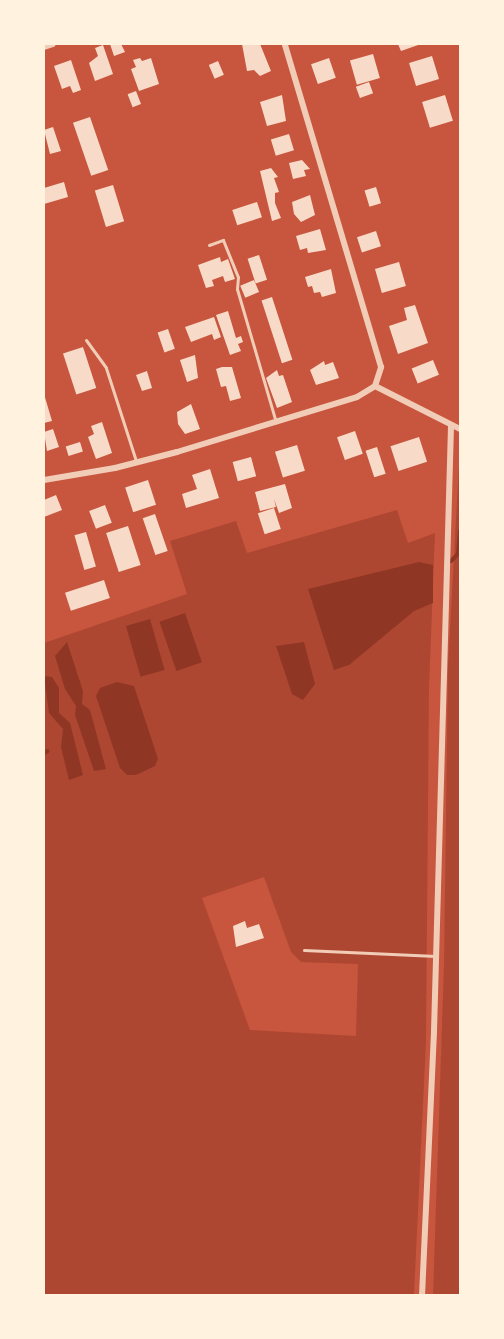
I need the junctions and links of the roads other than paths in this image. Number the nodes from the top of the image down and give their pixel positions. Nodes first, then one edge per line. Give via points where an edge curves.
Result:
1 (53, 44) edge
2 (285, 44) edge
3 (44, 47) edge
4 (208, 245) dead end
5 (86, 340) dead end
6 (375, 386) junction
7 (276, 422) junction
8 (451, 425) junction
9 (460, 429) edge
10 (137, 463) junction
11 (44, 480) edge
12 (304, 950) dead end
13 (436, 956) junction
14 (422, 1296) edge

1 - 3 street
2 - 6 street via 381,367
4 - 7 lane via 223,240 238,277 237,289
5 - 10 lane via 106,369
6 - 7 street via 357,397
6 - 8 street
7 - 10 street
8 - 9 street
8 - 13 street
10 - 11 street
12 - 13 lane
13 - 14 street

